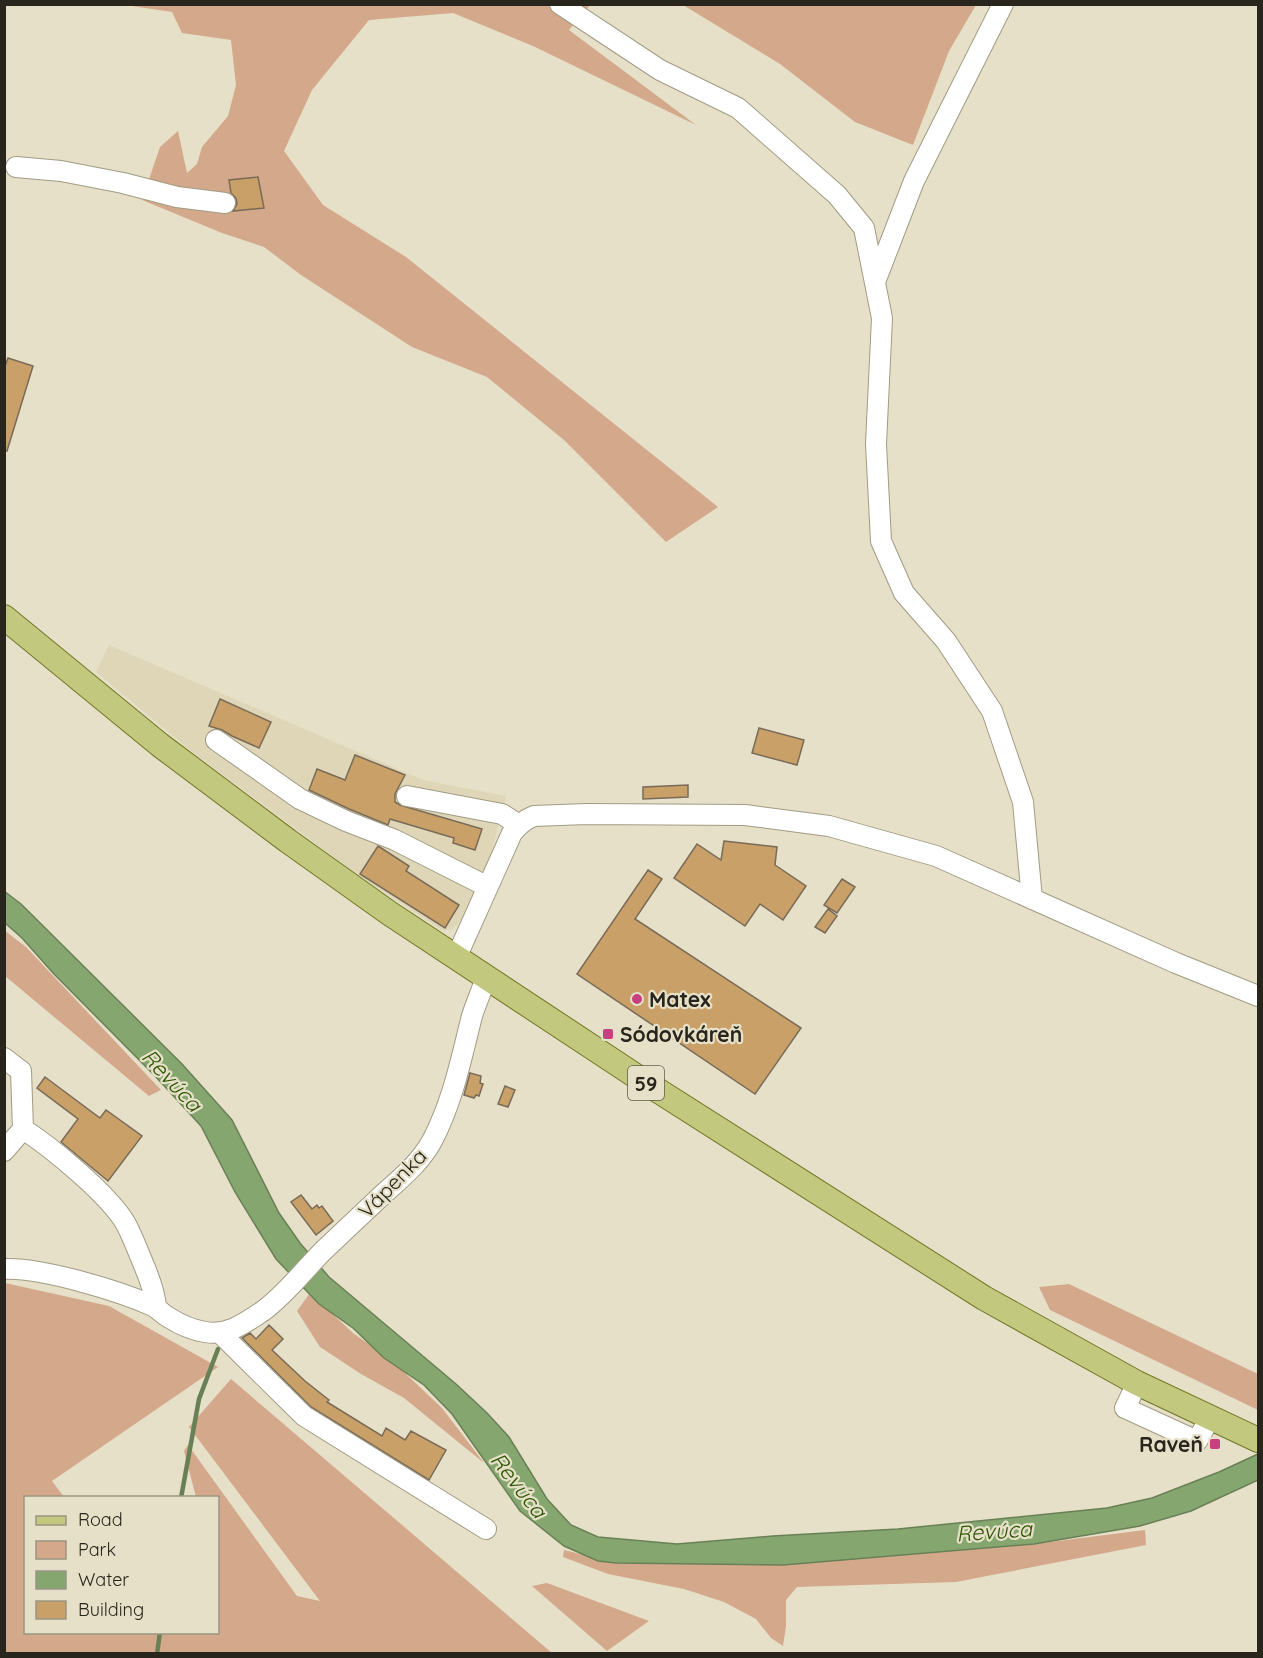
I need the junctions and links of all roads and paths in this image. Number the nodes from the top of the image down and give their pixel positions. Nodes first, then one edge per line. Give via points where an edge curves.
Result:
1 (560, 4) edge
2 (1003, 4) edge
3 (16, 167) dead end
4 (225, 203) dead end
5 (875, 282) junction
6 (4, 617) edge
7 (216, 740) dead end
8 (407, 796) dead end
9 (519, 825) junction
10 (488, 887) junction
11 (1032, 899) junction
12 (456, 958) junction
13 (486, 978) junction
14 (1258, 996) edge
15 (4, 1058) edge
16 (23, 1129) junction
17 (4, 1151) edge
18 (4, 1269) edge
19 (156, 1307) junction
20 (221, 1334) junction
21 (1258, 1440) edge
22 (486, 1529) dead end

1 - 5 street via 660,70 738,108 837,195 864,228
2 - 5 street via 914,181
3 - 4 street via 61,171 177,197
5 - 11 street via 882,318 876,444 880,541 904,593 946,641 992,711 1023,802
6 - 12 main road, 59 via 224,794
7 - 10 street via 300,799 395,840
8 - 9 street via 502,814
9 - 10 street
9 - 11 street via 534,816 586,814 745,815 829,826 936,856
10 - 12 street
11 - 14 street
12 - 13 main road, 59
13 - 20 street, Vápenka via 450,1102 418,1161 265,1309
13 - 21 main road, 59 via 948,1277 1137,1383
15 - 16 street via 21,1071
16 - 17 street
16 - 19 street via 105,1197 126,1224 156,1297
18 - 19 street via 71,1279
19 - 20 street via 185,1326
20 - 22 street via 304,1416

